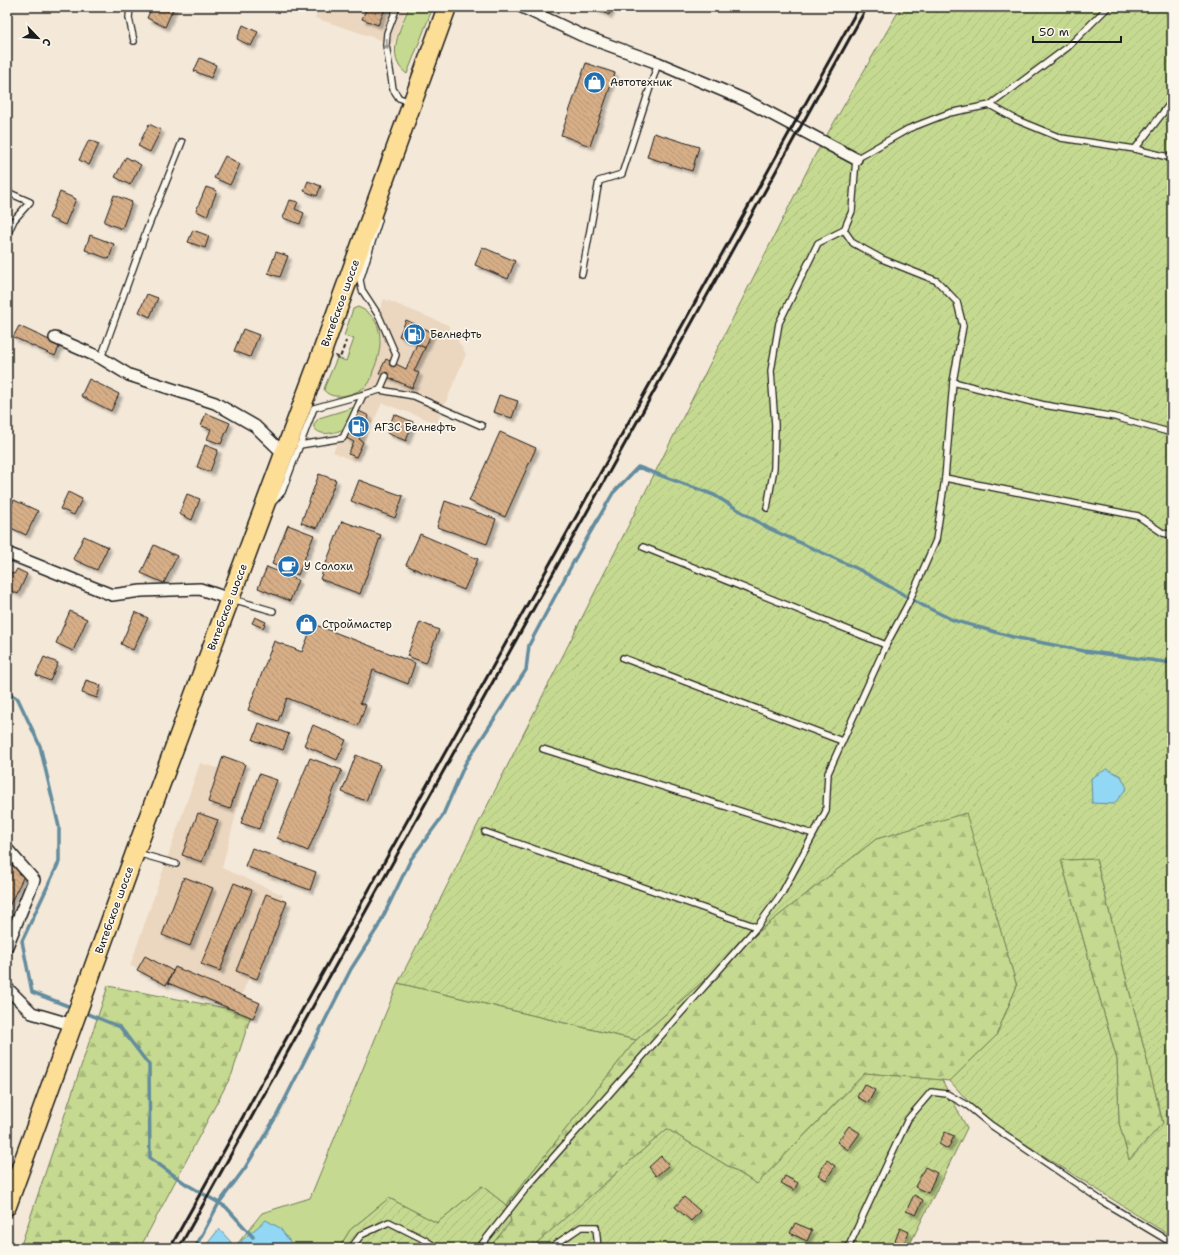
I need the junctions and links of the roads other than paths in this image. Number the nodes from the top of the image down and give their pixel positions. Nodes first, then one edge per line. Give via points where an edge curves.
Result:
1 (130, 7) edge
2 (397, 7) edge
3 (447, 7) edge
4 (522, 7) edge
5 (1108, 7) edge
6 (134, 41) dead end
7 (658, 64) junction
8 (1172, 101) edge
9 (412, 103) junction
10 (990, 105) junction
11 (182, 142) dead end
12 (1135, 149) junction
13 (1172, 158) edge
14 (856, 159) junction
15 (383, 186) junction
16 (7, 192) edge
17 (844, 230) junction
18 (7, 235) edge
19 (582, 274) dead end
20 (55, 338) dead end
21 (101, 358) junction
22 (393, 362) dead end
23 (386, 376) dead end
24 (953, 382) junction
25 (380, 390) junction
26 (363, 395) junction
27 (482, 426) dead end
28 (1172, 433) edge
29 (300, 445) junction
30 (284, 454) junction
31 (945, 478) junction
32 (767, 508) dead end
33 (261, 516) junction
34 (1172, 535) edge
35 (643, 547) dead end
36 (7, 553) edge
37 (230, 599) junction
38 (273, 611) dead end
39 (886, 645) junction
40 (623, 658) dead end
41 (842, 741) junction
42 (543, 749) dead end
43 (485, 832) dead end
44 (813, 834) junction
45 (7, 849) edge
46 (135, 853) junction
47 (176, 864) dead end
48 (757, 927) junction
49 (7, 946) edge
50 (7, 988) edge
51 (73, 1025) junction
52 (7, 1206) edge
53 (1172, 1243) edge
54 (352, 1248) edge
55 (437, 1248) edge
56 (479, 1248) edge
57 (550, 1248) edge
58 (598, 1248) edge
59 (848, 1248) edge

1 - 6 lane via 129,18
2 -> 9 lane via 387,34 387,52 393,89 399,98
3 - 9 main road, Витебское шоссе
4 - 7 street via 581,35
5 - 10 lane via 1068,47
7 - 14 street via 745,100
7 - 19 lane via 622,174 600,181
8 - 12 lane
9 - 15 main road, Витебское шоссе
10 - 12 lane via 1016,120 1061,138
10 - 14 lane via 949,114 908,129
11 - 21 lane via 146,232
12 - 13 lane
14 - 17 lane via 852,211
15 - 22 lane via 379,220 360,280 362,290 379,316 396,355
15 - 30 main road, Витебское шоссе
16 - 18 lane via 30,202 14,220
17 - 24 lane via 853,243 882,259 937,281 957,302 963,326
17 - 32 lane via 818,242 780,323 771,371 775,425 774,468
20 - 21 street
21 - 30 street via 129,375 215,403 255,426
23 - 25 lane
24 - 28 lane via 1044,405 1115,417
24 - 31 lane
25 - 26 lane
25 - 27 lane via 414,396
26 - 29 lane via 314,408
26 - 29 lane via 343,438
29 - 33 lane via 282,492
30 - 33 main road, Витебское шоссе
31 - 34 lane via 1138,516 1162,533
31 - 39 lane via 936,540 908,604
33 - 37 main road, Витебское шоссе
35 - 39 lane
36 - 37 street via 112,595 200,589
37 - 38 lane
37 - 46 main road, Витебское шоссе
39 - 41 lane
40 - 41 lane
41 - 44 lane via 828,773 826,811
42 - 44 lane
43 - 48 lane
44 - 48 lane via 782,893
45 - 49 street via 34,880
46 - 47 lane
46 - 51 main road, Витебское шоссе
48 - 56 lane via 527,1187
50 - 51 street via 32,1014
51 - 52 main road, Витебское шоссе
53 - 59 lane via 1104,1204 968,1106 948,1094 931,1092 908,1119
54 - 55 lane via 361,1236 389,1222
57 - 58 lane via 581,1227 596,1227

